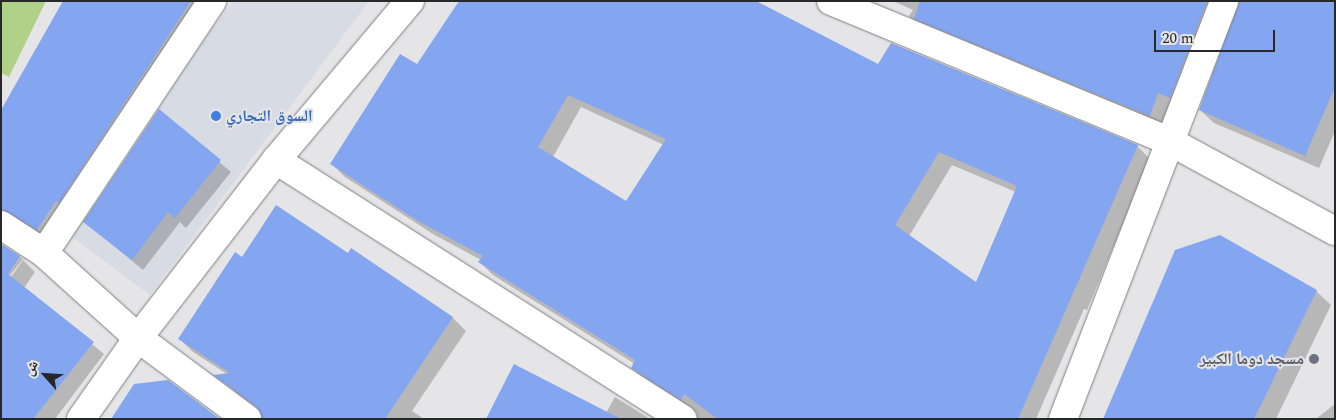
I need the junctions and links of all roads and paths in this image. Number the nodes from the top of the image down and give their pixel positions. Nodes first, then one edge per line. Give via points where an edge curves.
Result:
1 (212, 1) edge
2 (410, 1) edge
3 (831, 1) edge
4 (1224, 1) edge
5 (1169, 140) junction
6 (276, 160) junction
7 (1, 225) edge
8 (1335, 231) edge
9 (44, 253) junction
10 (138, 338) junction
11 (81, 419) edge
12 (248, 419) edge
13 (682, 419) edge
14 (1063, 419) edge

1 - 9 street
2 - 6 street
3 - 5 street
4 - 5 street
5 - 8 street
5 - 14 street
6 - 10 street
6 - 13 street
7 - 9 street
9 - 10 street
10 - 11 street
10 - 12 street

